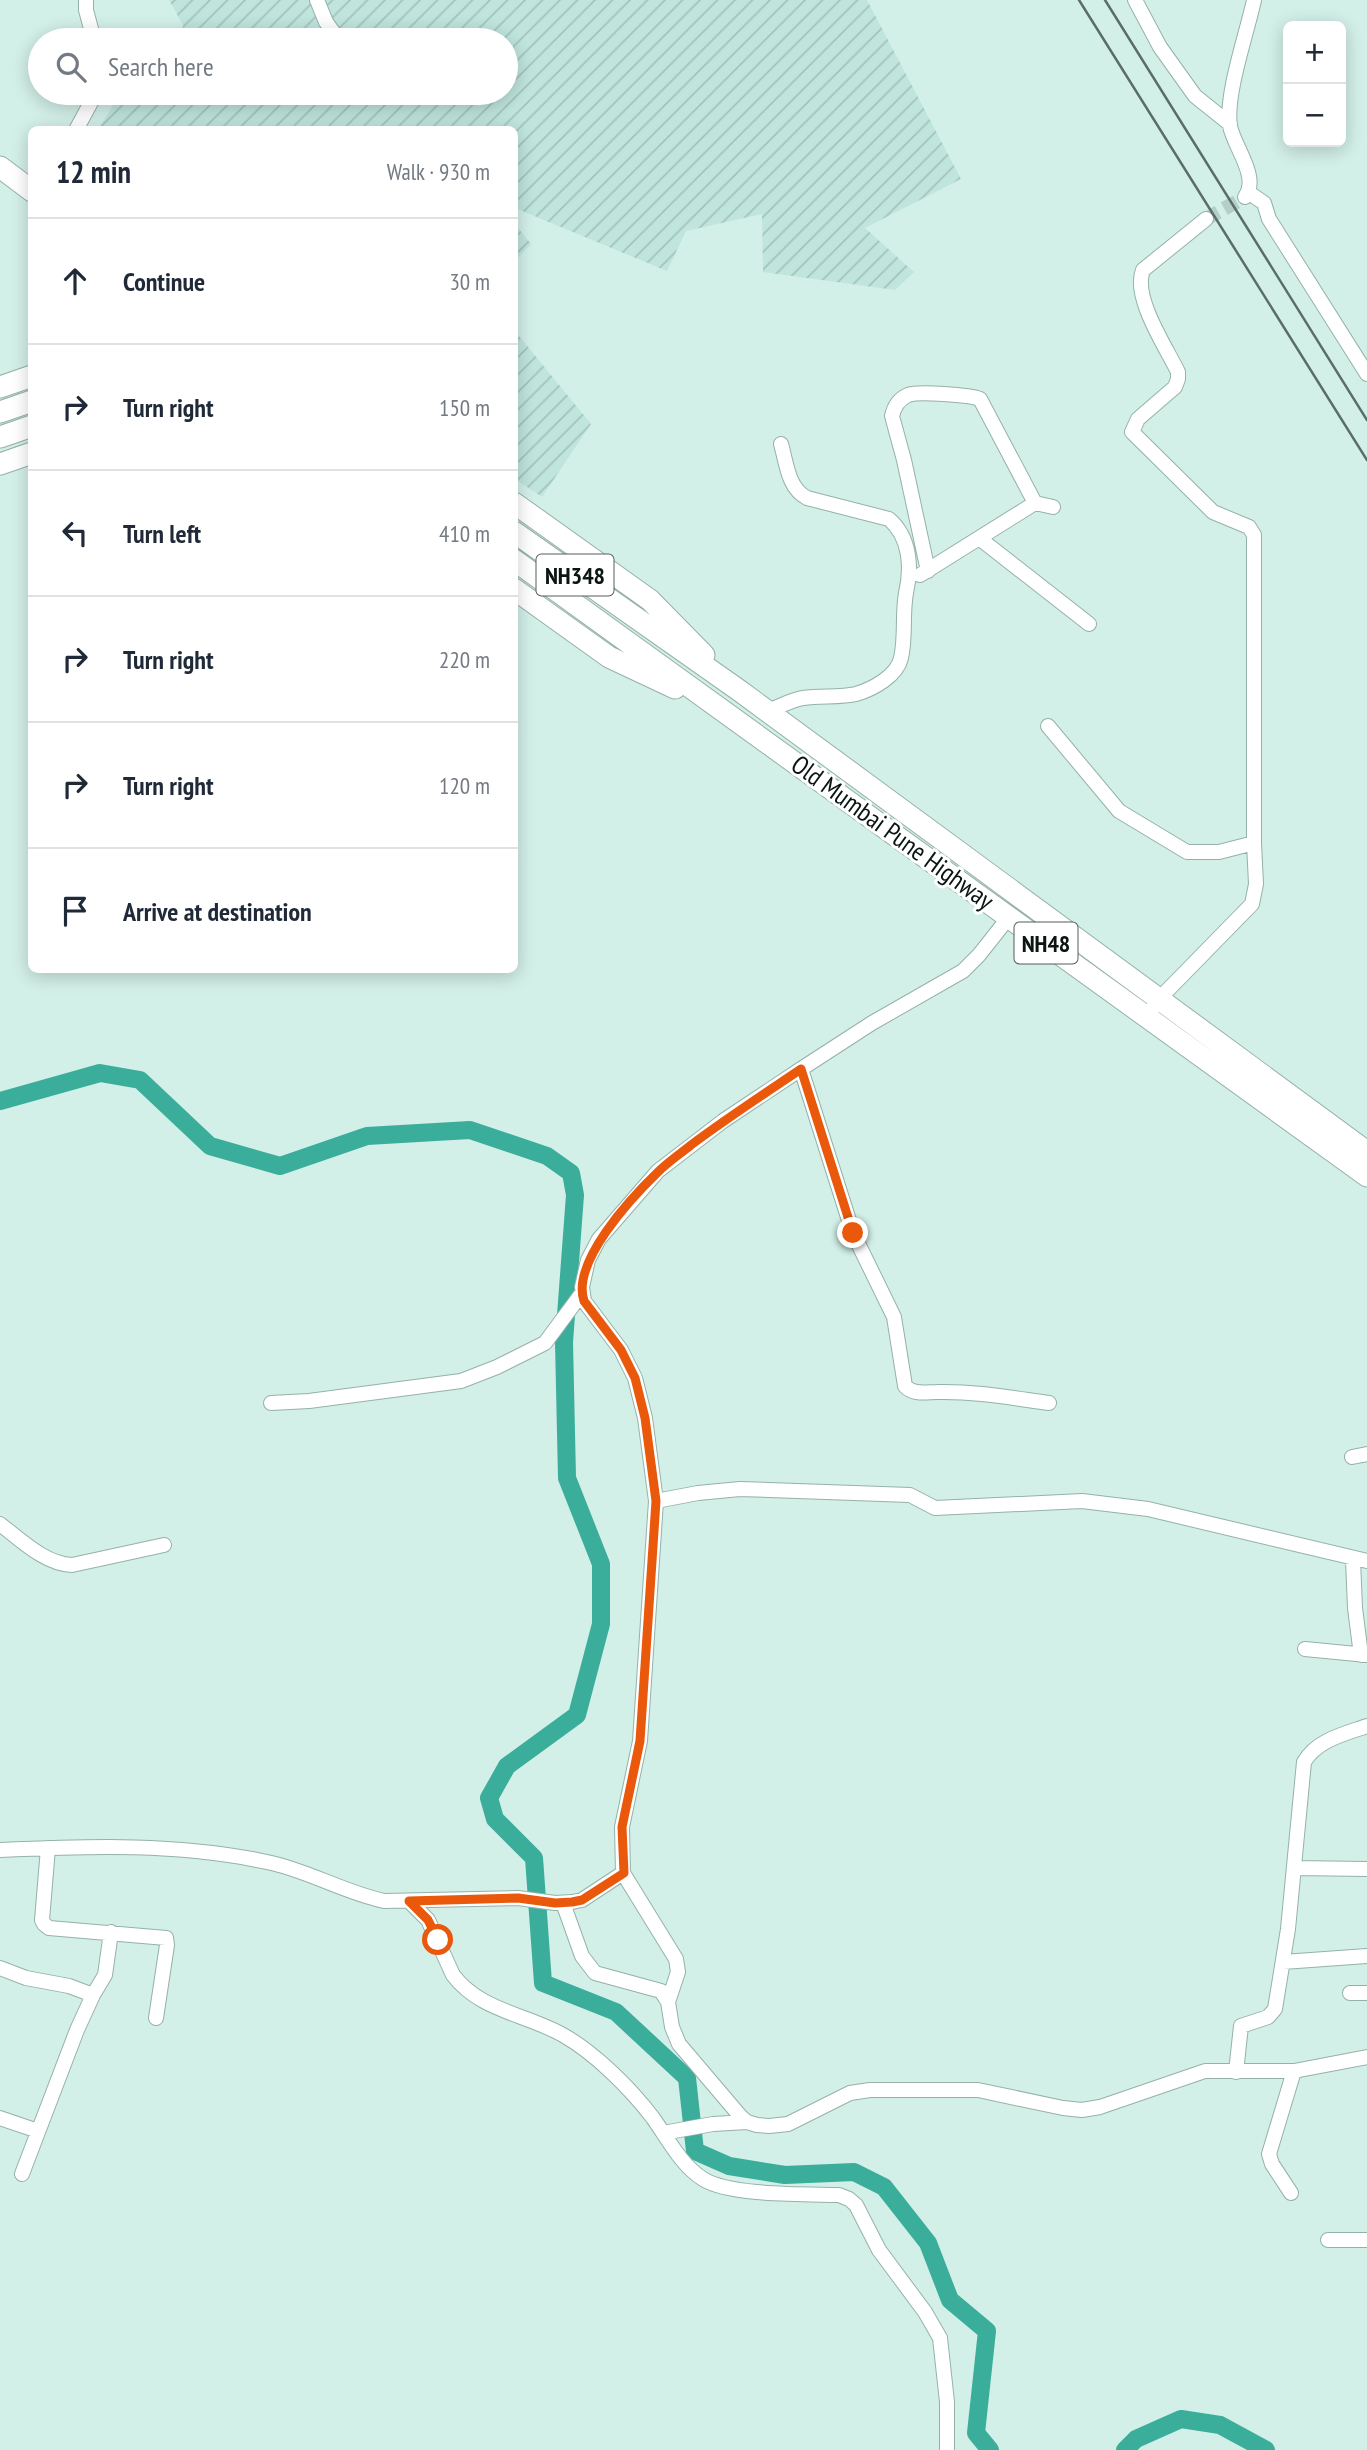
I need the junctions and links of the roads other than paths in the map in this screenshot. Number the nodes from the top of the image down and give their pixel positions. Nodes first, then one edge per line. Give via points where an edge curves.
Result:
1 (86, 0) edge
2 (317, 0) edge
3 (1135, 0) edge
4 (1254, 0) edge
5 (91, 28) edge
6 (330, 28) edge
7 (90, 105) edge
8 (1230, 124) junction
9 (78, 126) edge
10 (0, 167) edge
11 (28, 188) edge
12 (1206, 219) tunnel mouth
13 (1367, 374) edge
14 (28, 377) edge
15 (0, 387) edge
16 (28, 402) edge
17 (0, 412) edge
18 (28, 427) edge
19 (0, 437) edge
20 (781, 444) dead end
21 (28, 454) edge
22 (0, 464) edge
23 (1035, 503) junction
24 (518, 506) edge
25 (1053, 507) dead end
26 (518, 535) edge
27 (979, 538) junction
28 (518, 564) edge
29 (928, 571) junction
30 (909, 580) junction
31 (518, 592) edge
32 (1089, 624) dead end
33 (740, 691) junction
34 (725, 710) junction
35 (767, 711) junction
36 (1048, 726) dead end
37 (1254, 843) junction
38 (1009, 917) junction
39 (1153, 1008) junction
40 (801, 1069) junction
41 (1367, 1152) edge
42 (1367, 1176) edge
43 (579, 1297) junction
44 (1049, 1403) dead end
45 (271, 1404) dead end
46 (1367, 1454) edge
47 (1352, 1457) dead end
48 (656, 1501) junction
49 (0, 1524) edge
50 (164, 1545) dead end
51 (1360, 1561) edge
52 (1305, 1649) dead end
53 (1364, 1655) edge
54 (1367, 1726) edge
55 (48, 1848) junction
56 (0, 1850) edge
57 (1295, 1868) junction
58 (1367, 1869) edge
59 (624, 1873) junction
60 (409, 1901) junction
61 (559, 1903) junction
62 (111, 1932) junction
63 (1367, 1956) edge
64 (1283, 1962) junction
65 (0, 1968) edge
66 (1350, 1993) dead end
67 (1367, 1993) edge
68 (93, 1995) junction
69 (668, 2002) junction
70 (156, 2018) dead end
71 (1367, 2057) edge
72 (1294, 2071) junction
73 (1236, 2072) junction
74 (0, 2118) edge
75 (747, 2122) junction
76 (38, 2131) junction
77 (663, 2133) junction
78 (22, 2174) dead end
79 (1291, 2193) dead end
80 (1367, 2240) edge
81 (1328, 2241) dead end
82 (947, 2450) edge

1 - 5 street
2 - 6 street
3 - 8 street via 1160,47 1195,96
4 - 8 street via 1229,104
7 - 9 street
8 - 13 street via 1248,173 1247,195 1264,202 1269,219
10 - 11 highway
12 - 37 street via 1140,276 1142,300 1178,379 1175,387 1138,419 1132,432 1213,512 1249,527 1254,535
14 - 15 highway
16 - 17 highway
18 - 19 highway
20 - 30 street via 797,493 889,519 898,526 908,549
21 - 22 highway
23 - 25 street
23 - 27 street
23 - 29 street via 980,399 911,394 899,402 892,416
24 - 33 highway, NH48 via 650,600
26 - 33 highway, NH348
27 - 29 street
27 - 32 street
28 - 34 highway, NH348
29 - 30 street
30 - 35 street via 897,670 856,694 799,698
31 - 34 highway, NH48 via 609,657
33 - 35 highway, Old Mumbai Pune Highway / NH48
34 - 38 highway, Old Mumbai Pune Highway / NH48
35 - 39 highway, Old Mumbai Pune Highway / NH48
36 - 37 street via 1119,811 1187,852 1219,852
37 - 39 street via 1252,904
38 - 39 highway, Old Mumbai Pune Highway / NH48
38 - 40 street via 963,971
39 - 41 highway, Old Mumbai Pune Highway / NH48
39 - 42 highway, Old Mumbai Pune Highway / NH48
40 - 43 street via 658,1171 599,1239
40 - 44 street via 853,1233 894,1317 905,1386 917,1392
43 - 45 street via 545,1343 461,1381
43 - 48 street via 621,1350 635,1378
46 - 47 street
48 - 51 street via 740,1489 910,1495 934,1508 1082,1501 1148,1509
48 - 59 street via 640,1741 622,1827
49 - 50 street via 60,1565
51 - 53 street via 1355,1608
52 - 53 street
54 - 57 street via 1331,1739 1311,1751 1304,1762
55 - 56 street
55 - 60 street via 201,1850 270,1862 365,1897
55 - 62 street via 44,1924
57 - 58 street
57 - 64 street
59 - 61 street via 582,1900
59 - 69 street via 676,1959 678,1972
60 - 61 street via 518,1898
60 - 77 street via 428,1920 453,1975 464,1987 488,2004 563,2035 630,2092
61 - 69 street via 594,1973 656,1989
62 - 68 street via 108,1965
62 - 70 street via 168,1940
63 - 64 street
64 - 73 street via 1273,2013 1239,2030
65 - 68 street
66 - 67 street
68 - 76 street
69 - 75 street via 679,2044
71 - 72 street
72 - 73 street
72 - 79 street via 1269,2154
73 - 75 street via 1196,2073 1151,2092 1082,2110 978,2091 870,2090 850,2093 788,2124
74 - 76 street
75 - 77 street
76 - 78 street
77 - 82 street via 680,2158 703,2179 728,2189 839,2196 856,2205 880,2250 940,2338
80 - 81 street

